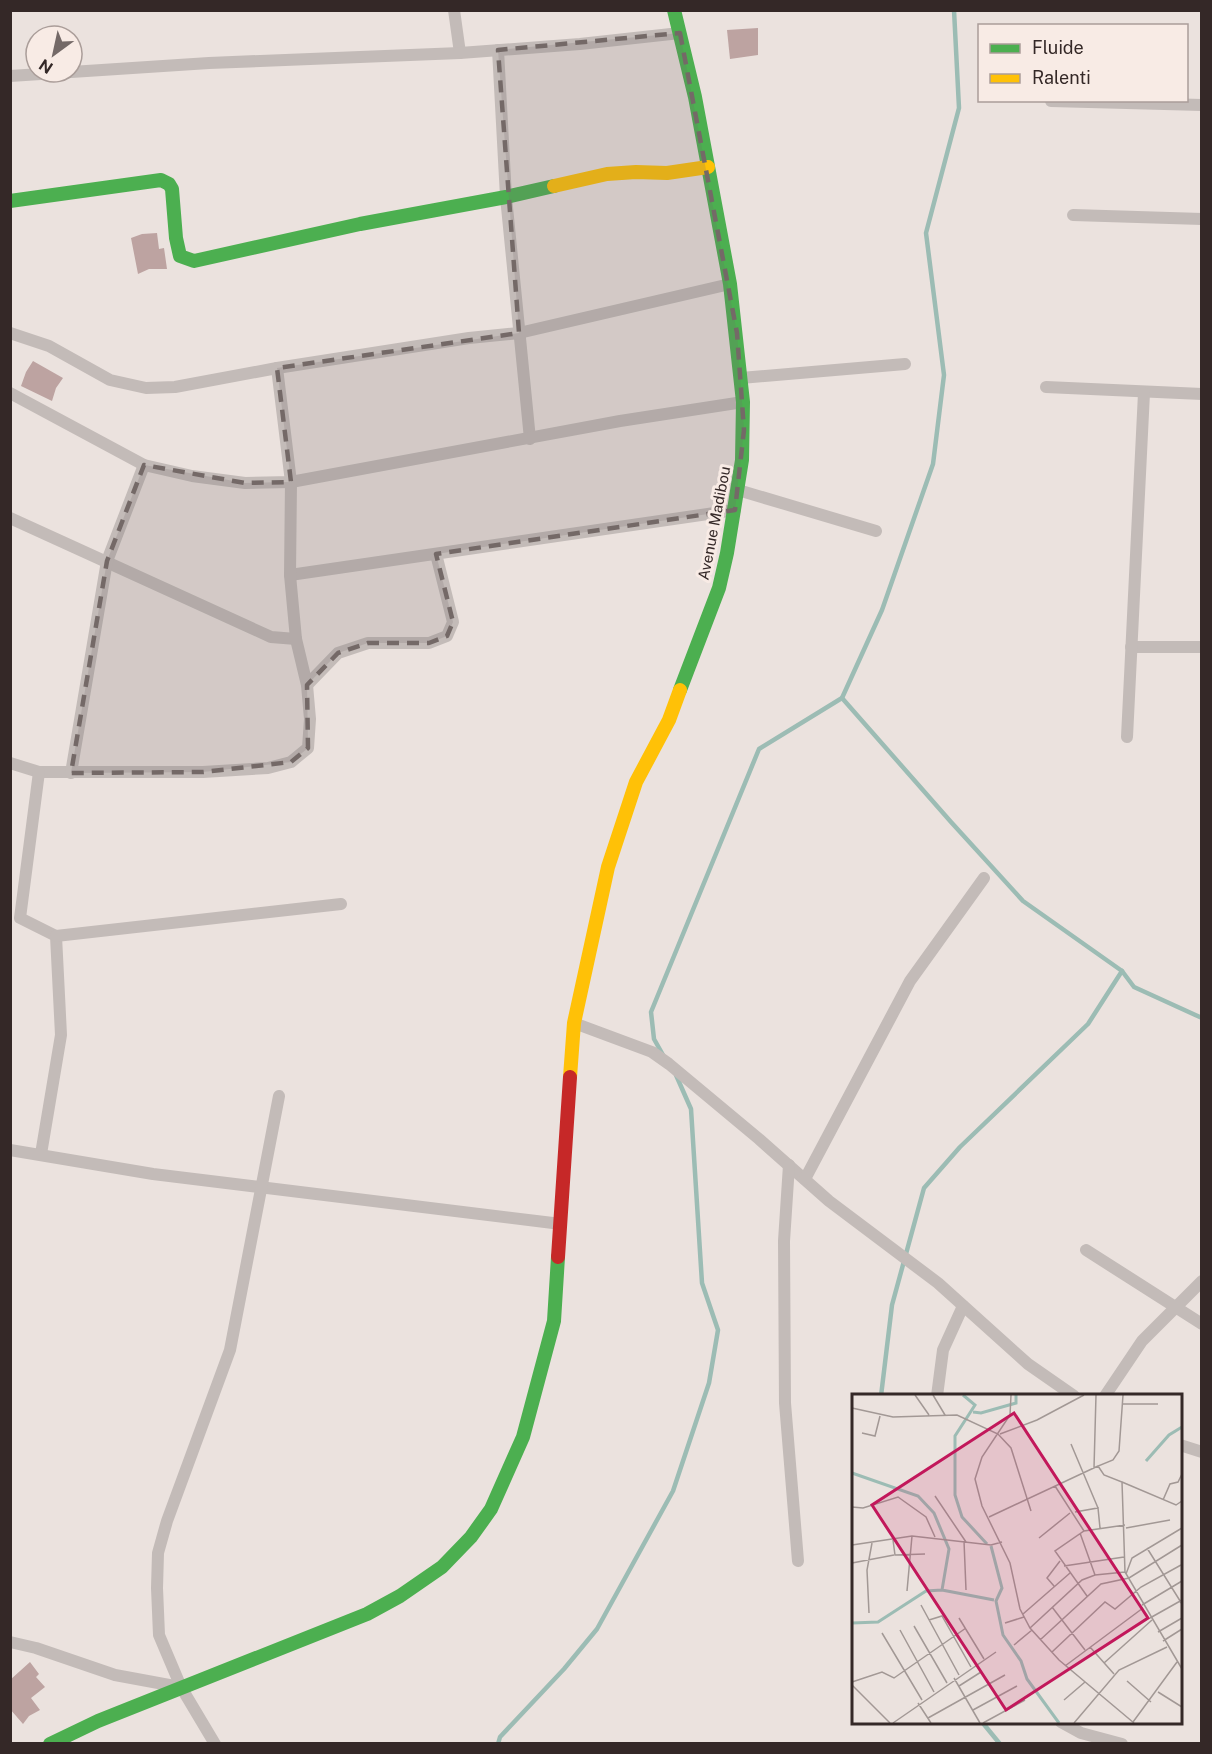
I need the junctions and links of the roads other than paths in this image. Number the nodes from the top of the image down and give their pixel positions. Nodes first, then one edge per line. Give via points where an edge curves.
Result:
1 (454, 10) edge
2 (674, 10) edge
3 (680, 33) junction
4 (498, 50) junction
5 (460, 53) junction
6 (10, 76) edge
7 (1089, 102) edge
8 (1202, 105) edge
9 (708, 167) junction
10 (506, 197) junction
11 (10, 201) edge
12 (1073, 215) dead end
13 (1202, 219) edge
14 (730, 284) junction
15 (10, 333) edge
16 (519, 333) junction
17 (905, 364) dead end
18 (277, 368) junction
19 (741, 378) junction
20 (1046, 387) dead end
21 (10, 393) edge
22 (1144, 393) junction
23 (1202, 394) edge
24 (743, 402) junction
25 (530, 439) junction
26 (144, 465) junction
27 (291, 482) junction
28 (738, 490) junction
29 (735, 510) junction
30 (10, 518) edge
31 (876, 531) dead end
32 (436, 554) junction
33 (107, 561) junction
34 (290, 575) junction
35 (296, 639) junction
36 (1131, 647) junction
37 (1202, 647) edge
38 (307, 685) junction
39 (1127, 736) dead end
40 (10, 763) edge
41 (39, 772) junction
42 (71, 773) junction
43 (984, 878) dead end
44 (341, 904) dead end
45 (15, 916) edge
46 (56, 936) junction
47 (574, 1023) junction
48 (279, 1096) dead end
49 (10, 1150) edge
50 (41, 1154) junction
51 (789, 1165) junction
52 (805, 1179) junction
53 (263, 1187) junction
54 (561, 1224) junction
55 (1086, 1250) dead end
56 (1202, 1281) edge
57 (963, 1306) junction
58 (1174, 1308) junction
59 (1202, 1324) edge
60 (937, 1394) edge
61 (1073, 1394) edge
62 (1106, 1394) edge
63 (1182, 1446) edge
64 (1202, 1452) edge
65 (798, 1561) dead end
66 (10, 1642) edge
67 (181, 1687) junction
68 (1065, 1724) edge
69 (50, 1743) edge
70 (215, 1743) edge
71 (1122, 1743) edge

1 - 5 street
2 - 3 street, Avenue Madibou
3 - 4 street
3 - 9 street, Avenue Madibou
4 - 5 street
4 - 10 street
5 - 6 street
7 - 8 street
9 - 10 street via 667,173 607,174
9 - 14 street, Avenue Madibou
10 - 11 street via 194,261 180,256 173,193 168,183 160,180
10 - 16 street
12 - 13 street
14 - 16 street
14 - 19 street, Avenue Madibou
15 - 18 street via 49,346 110,380 146,388 175,387
16 - 18 street
16 - 25 street
17 - 19 street
18 - 27 street
19 - 24 street, Avenue Madibou
20 - 22 street
21 - 26 street
22 - 23 street
22 - 36 street
24 - 25 street
24 - 28 street, Avenue Madibou
25 - 27 street
26 - 27 street via 245,483
26 - 33 street
27 - 34 street
28 - 29 street, Avenue Madibou
28 - 31 street
29 - 32 street
29 - 47 street, Avenue Madibou via 719,588 669,720 636,782 608,867
30 - 33 street
32 - 34 street
32 - 38 street via 453,622 447,636 429,643 368,644 338,653
33 - 35 street via 271,637
33 - 42 street
34 - 35 street
35 - 38 street
36 - 37 street
36 - 39 street
38 - 42 street via 308,748 291,762 268,768 203,772
40 - 41 street
41 - 42 street
41 - 45 street
43 - 52 street via 910,981
44 - 46 street
45 - 46 street
46 - 50 street via 61,1035
47 - 51 street via 652,1052
47 - 54 street, Avenue Madibou
48 - 53 street
49 - 50 street
50 - 53 street
51 - 52 street
51 - 65 street via 784,1241 785,1403
52 - 57 street
53 - 54 street
53 - 67 street via 230,1350 166,1521 158,1553 159,1635
54 - 67 street, Avenue Madibou via 554,1321 535,1396 504,1481 471,1538 442,1568 368,1614
55 - 58 street
56 - 58 street
57 - 60 street via 943,1350
57 - 61 street via 1028,1364
58 - 59 street
58 - 62 street via 1142,1341
63 - 64 street
66 - 67 street via 115,1675
67 - 69 street, Avenue Madibou
67 - 70 street
68 - 71 street via 1081,1733

